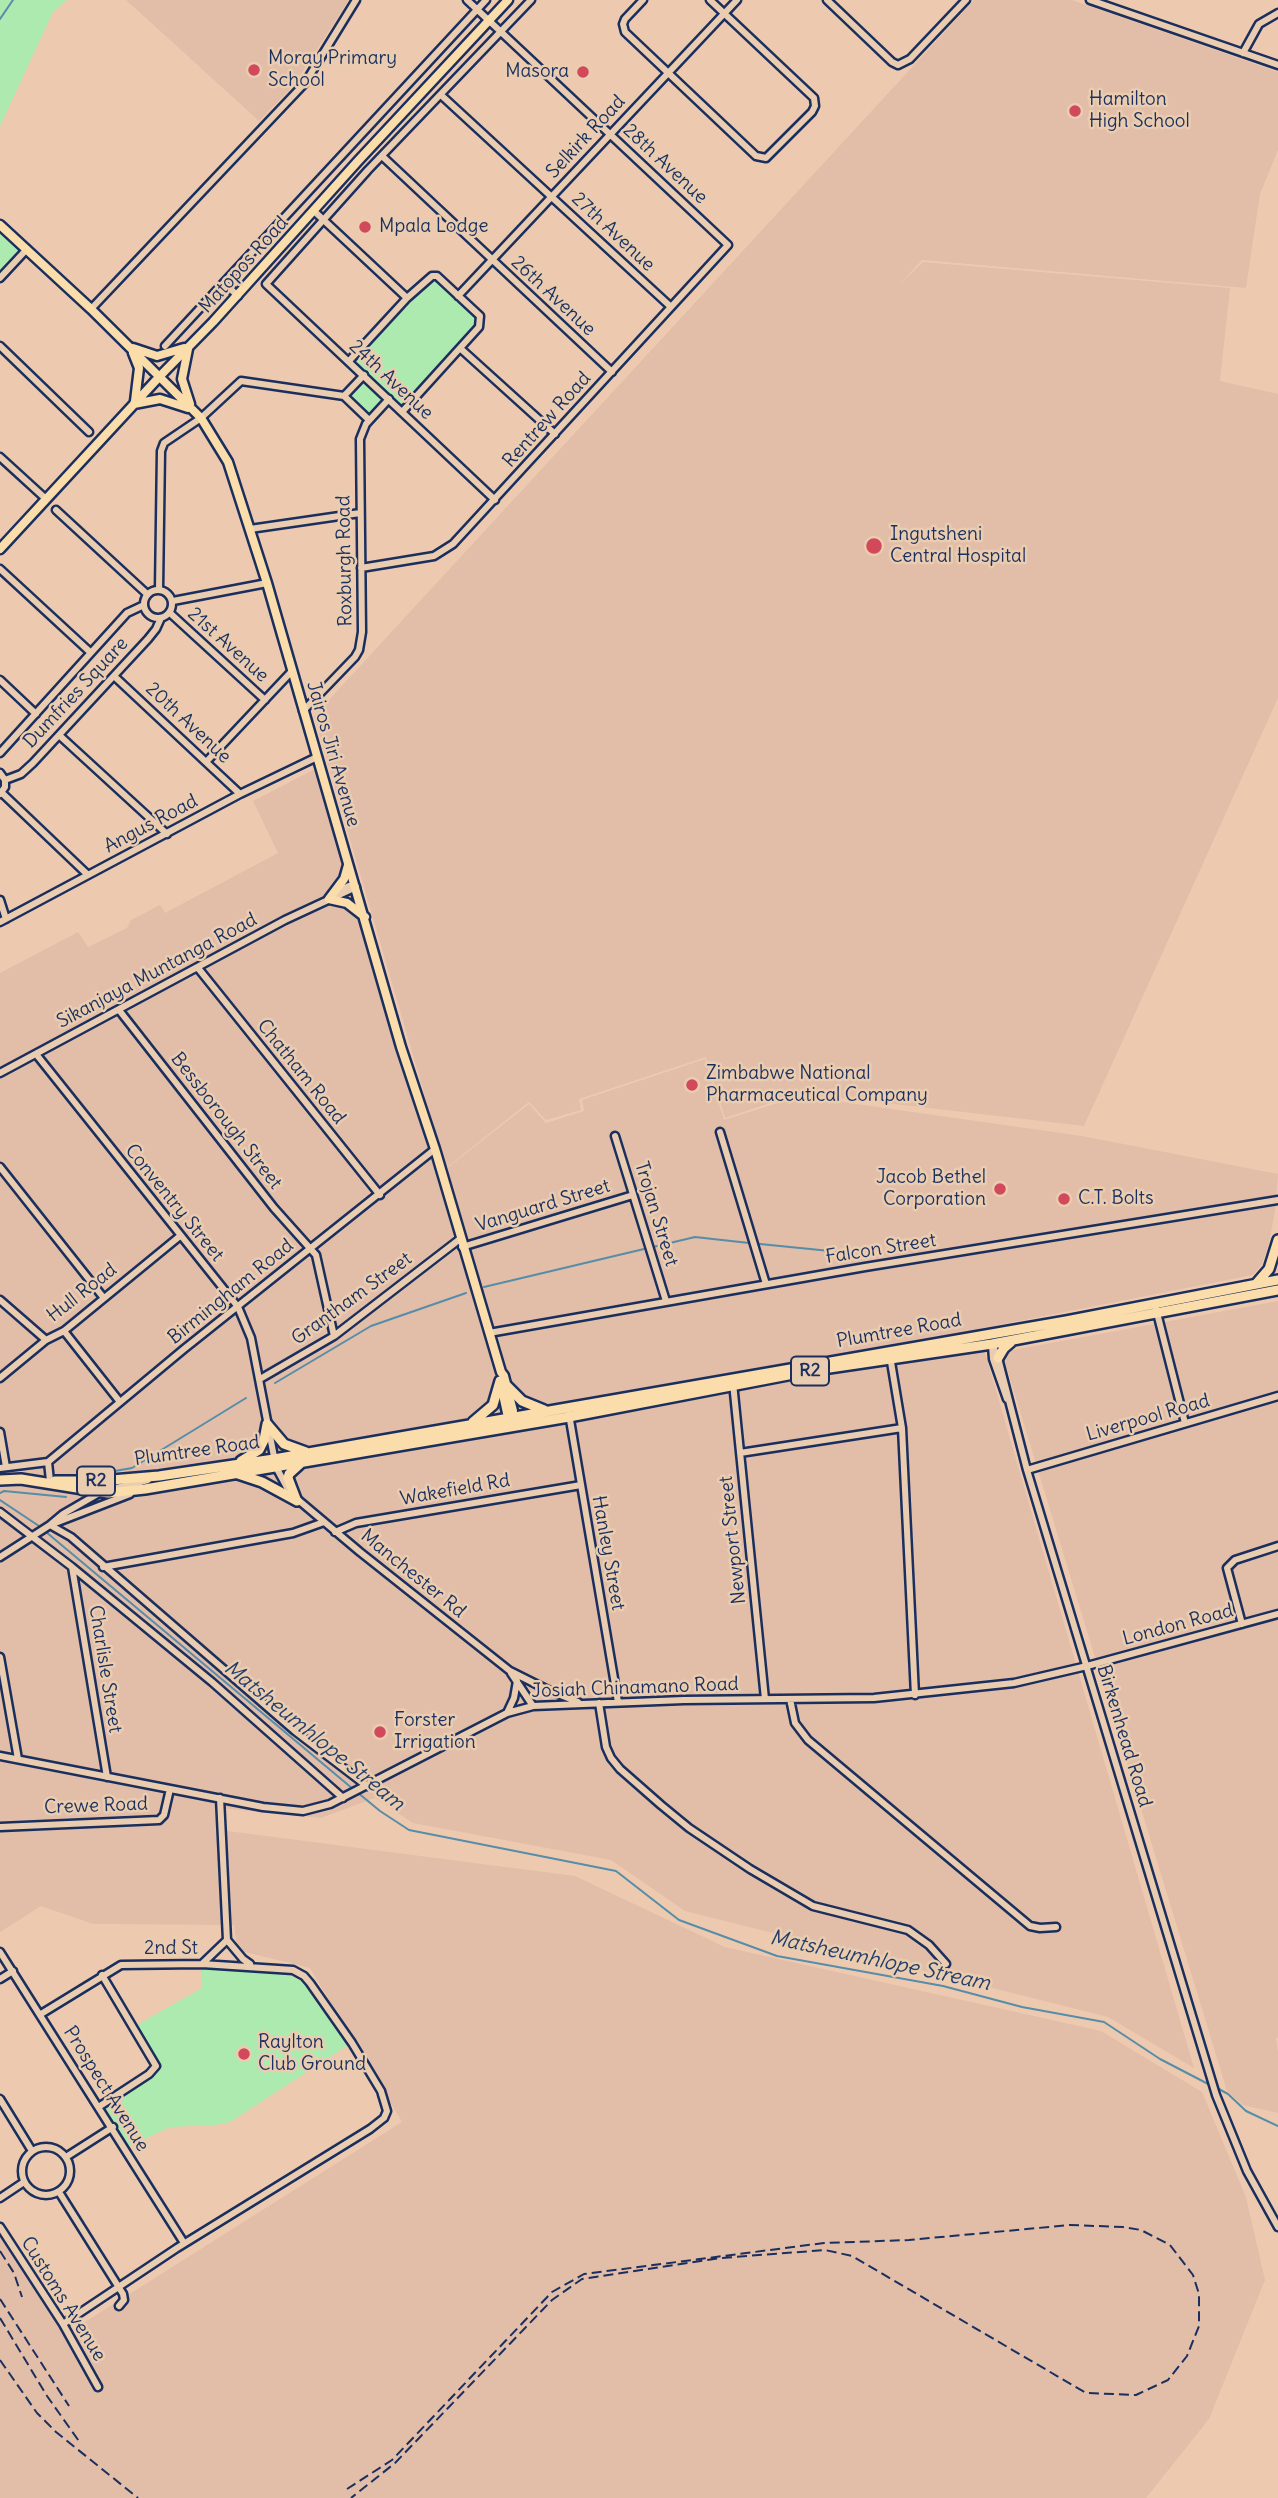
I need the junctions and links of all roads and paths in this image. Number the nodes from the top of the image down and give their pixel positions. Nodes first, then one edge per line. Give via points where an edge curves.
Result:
1 (356, 0) edge
2 (467, 0) edge
3 (485, 0) edge
4 (508, 0) edge
5 (531, 0) edge
6 (643, 0) edge
7 (710, 0) edge
8 (737, 0) edge
9 (827, 0) edge
10 (966, 0) edge
11 (1090, 0) edge
12 (477, 9) junction
13 (724, 13) junction
14 (1278, 13) edge
15 (488, 21) junction
16 (501, 33) junction
17 (1243, 53) junction
18 (1278, 65) edge
19 (667, 73) junction
20 (442, 95) junction
21 (610, 134) junction
22 (382, 156) junction
23 (552, 197) junction
24 (314, 211) junction
25 (324, 220) junction
26 (0, 225) edge
27 (728, 245) joint
28 (27, 250) junction
29 (492, 261) junction
30 (0, 278) edge
31 (224, 282) junction
32 (238, 296) junction
33 (458, 296) junction
34 (407, 298) junction
35 (671, 307) junction
36 (91, 309) junction
37 (0, 346) edge
38 (165, 346) dead end
39 (189, 346) junction
40 (130, 347) junction
41 (461, 349) junction
42 (349, 361) junction
43 (612, 372) junction
44 (364, 375) junction
45 (160, 376) junction
46 (344, 396) junction
47 (389, 399) junction
48 (134, 404) junction
49 (192, 410) junction
50 (402, 412) junction
51 (201, 418) junction
52 (369, 420) junction
53 (89, 432) dead end
54 (555, 434) junction
55 (0, 457) edge
56 (46, 499) junction
57 (495, 500) junction
58 (56, 510) dead end
59 (360, 513) junction
60 (250, 529) junction
61 (0, 549) edge
62 (361, 568) junction
63 (0, 569) edge
64 (267, 583) junction
65 (159, 589) junction
66 (147, 594) junction
67 (173, 601) junction
68 (144, 605) junction
69 (170, 613) junction
70 (161, 618) junction
71 (90, 652) junction
72 (292, 671) junction
73 (114, 676) junction
74 (0, 680) edge
75 (265, 700) junction
76 (303, 711) junction
77 (36, 714) junction
78 (59, 735) junction
79 (0, 753) edge
80 (317, 757) junction
81 (207, 761) junction
82 (0, 773) edge
83 (5, 780) junction
84 (1, 793) edge
85 (240, 794) junction
86 (167, 834) junction
87 (349, 862) junction
88 (88, 875) junction
89 (356, 887) junction
90 (329, 899) junction
91 (0, 900) edge
92 (366, 918) junction
93 (3, 920) edge
94 (198, 968) junction
95 (119, 1010) junction
96 (36, 1054) junction
97 (0, 1072) edge
98 (720, 1132) dead end
99 (615, 1136) dead end
100 (435, 1149) junction
101 (0, 1167) edge
102 (380, 1195) junction
103 (633, 1195) junction
104 (1278, 1200) edge
105 (180, 1237) junction
106 (1278, 1240) edge
107 (461, 1243) junction
108 (311, 1249) junction
109 (1278, 1280) edge
110 (766, 1284) junction
111 (1255, 1285) junction
112 (1277, 1290) edge
113 (103, 1297) junction
114 (0, 1300) edge
115 (666, 1301) junction
116 (238, 1307) junction
117 (1156, 1309) junction
118 (1004, 1330) junction
119 (64, 1331) junction
120 (489, 1333) junction
121 (973, 1335) junction
122 (334, 1336) junction
123 (1016, 1339) junction
124 (46, 1340) junction
125 (992, 1344) junction
126 (978, 1346) junction
127 (889, 1355) junction
128 (995, 1358) junction
129 (2, 1376) edge
130 (260, 1379) junction
131 (502, 1379) junction
132 (733, 1381) junction
133 (1278, 1396) edge
134 (121, 1402) junction
135 (550, 1411) junction
136 (568, 1413) junction
137 (510, 1418) junction
138 (267, 1423) junction
139 (1185, 1423) junction
140 (469, 1425) junction
141 (527, 1425) junction
142 (901, 1428) junction
143 (498, 1429) junction
144 (0, 1432) edge
145 (309, 1453) junction
146 (740, 1453) junction
147 (48, 1462) junction
148 (275, 1463) junction
149 (301, 1463) junction
150 (3, 1467) edge
151 (235, 1468) junction
152 (1027, 1470) junction
153 (159, 1476) junction
154 (0, 1480) edge
155 (33, 1480) junction
156 (50, 1481) junction
157 (581, 1485) junction
158 (145, 1489) junction
159 (101, 1492) junction
160 (297, 1501) junction
161 (0, 1512) edge
162 (324, 1522) junction
163 (49, 1526) junction
164 (335, 1532) junction
165 (35, 1535) junction
166 (1278, 1546) edge
167 (0, 1557) edge
168 (72, 1567) junction
169 (103, 1567) junction
170 (1278, 1614) edge
171 (1242, 1624) junction
172 (0, 1657) edge
173 (1087, 1666) junction
174 (510, 1671) junction
175 (517, 1681) junction
176 (915, 1695) junction
177 (765, 1699) junction
178 (790, 1699) junction
179 (618, 1702) junction
180 (580, 1703) junction
181 (599, 1703) junction
182 (533, 1706) junction
183 (507, 1713) junction
184 (0, 1756) edge
185 (19, 1759) junction
186 (107, 1777) junction
187 (366, 1786) junction
188 (170, 1789) junction
189 (220, 1798) junction
190 (343, 1798) junction
191 (0, 1827) edge
192 (1056, 1927) dead end
193 (227, 1940) junction
194 (0, 1952) edge
195 (202, 1964) junction
196 (946, 1964) dead end
197 (254, 1966) junction
198 (13, 1971) junction
199 (102, 1975) junction
200 (0, 1979) edge
201 (41, 2014) junction
202 (0, 2099) edge
203 (100, 2106) junction
204 (113, 2127) junction
205 (32, 2151) junction
206 (66, 2157) junction
207 (24, 2182) junction
208 (59, 2192) junction
209 (0, 2198) edge
210 (0, 2227) edge
211 (1278, 2227) edge
212 (184, 2243) junction
213 (117, 2287) junction
214 (119, 2306) dead end
215 (63, 2324) junction
216 (98, 2387) dead end

1 - 36 street via 305,83
2 - 12 street, 28th Avenue
3 - 12 street
4 - 15 main road, Matopos Road
5 - 16 street
6 - 19 street via 623,28
7 - 13 street
8 - 13 street, Selkirk Road
9 - 10 street via 892,62 901,64
11 - 17 street
12 - 15 street, 28th Avenue
12 - 31 street
13 - 19 street, Selkirk Road
13 - 19 street via 814,98 814,109 771,155 757,156
14 - 17 street via 1259,24
15 - 16 street, 28th Avenue
15 - 24 main road, Matopos Road
16 - 20 street
16 - 21 street, 28th Avenue
17 - 18 street
19 - 21 street, Selkirk Road
20 - 22 street
20 - 23 street, 27th Avenue
21 - 23 street, Selkirk Road
21 - 27 street, 28th Avenue
22 - 25 street
22 - 29 street, 26th Avenue
23 - 29 street, Selkirk Road
23 - 35 street, 27th Avenue
24 - 25 street
24 - 32 main road, Matopos Road
25 - 34 street
25 - 42 street, 24th Avenue via 265,284
26 - 28 main road, Jairos Jiri Avenue
27 - 35 street, Rentrew Road
28 - 30 street
28 - 36 main road, Jairos Jiri Avenue
29 - 33 street, Selkirk Road
29 - 43 street, 26th Avenue
31 - 32 street
31 - 38 street
32 - 39 main road, Matopos Road
33 - 34 street via 434,276
33 - 41 street via 481,322
34 - 42 street
35 - 43 street, Rentrew Road
36 - 40 main road, Jairos Jiri Avenue
37 - 53 street
39 - 40 main road via 157,355
39 - 45 main road, Matopos Road
39 - 49 main road via 182,379
40 - 45 main road, Jairos Jiri Avenue
40 - 48 main road via 139,368
41 - 50 street
41 - 54 street
42 - 44 street, 24th Avenue
43 - 54 street, Rentrew Road
44 - 46 street
44 - 47 street, 24th Avenue
45 - 48 main road, Matopos Road
45 - 49 main road, Jairos Jiri Avenue
46 - 51 street via 241,381
46 - 52 street
47 - 50 street, 24th Avenue
47 - 52 street, Roxburgh Road
48 - 49 main road via 160,399
48 - 56 main road, Matopos Road
49 - 51 main road, Jairos Jiri Avenue
50 - 57 street, 24th Avenue
51 - 60 main road, Jairos Jiri Avenue via 228,462
51 - 65 street via 162,447
52 - 59 street, Roxburgh Road via 360,439
54 - 57 street, Rentrew Road
55 - 56 street
56 - 61 main road, Matopos Road
57 - 62 street, Rentrew Road via 440,553
58 - 66 street
59 - 60 street
59 - 62 street, Roxburgh Road
60 - 64 main road, Jairos Jiri Avenue
62 - 76 street, Roxburgh Road via 359,650
63 - 71 street
64 - 67 street
64 - 72 main road, Jairos Jiri Avenue
65 - 66 street
65 - 67 street
66 - 68 street
67 - 69 street
68 - 70 street via 149,615
68 - 71 street, Dumfries Square via 131,609
69 - 70 street
69 - 75 street, 21st Avenue
70 - 73 street, Dumfries Square
71 - 77 street, Dumfries Square
72 - 75 street
72 - 76 main road, Jairos Jiri Avenue
73 - 78 street, Dumfries Square
73 - 81 street, 20th Avenue
74 - 77 street
75 - 81 street
76 - 80 main road, Jairos Jiri Avenue
77 - 79 street, Dumfries Square
78 - 83 street, Dumfries Square via 21,774
78 - 86 street
80 - 85 street, Angus Road
80 - 87 main road, Jairos Jiri Avenue
81 - 85 street, 20th Avenue
82 - 83 street
83 - 84 street
84 - 88 street
85 - 86 street, Angus Road
86 - 88 street, Angus Road
87 - 89 main road, Jairos Jiri Avenue
87 - 90 main road via 344,879
88 - 93 street, Angus Road
89 - 90 street, Sikanjaya Muntanga Road
89 - 92 main road, Jairos Jiri Avenue
90 - 92 main road via 347,903
90 - 94 street, Sikanjaya Muntanga Road
91 - 93 street
92 - 100 main road, Jairos Jiri Avenue
94 - 95 street, Sikanjaya Muntanga Road
94 - 102 street, Chatham Road
95 - 96 street, Sikanjaya Muntanga Road
95 - 108 street, Bessborough Street
96 - 97 street, Sikanjaya Muntanga Road
96 - 105 street, Conventry Street
98 - 110 street
99 - 103 street, Trojan Street
100 - 102 street, Birmingham Road
100 - 107 main road, Jairos Jiri Avenue
101 - 113 street
102 - 108 street, Birmingham Road
103 - 107 street, Vanguard Street
103 - 115 street, Trojan Street
104 - 110 street, Falcon Street
105 - 113 street, Hull Road
105 - 116 street, Conventry Street
106 - 111 highway via 1269,1269
107 - 120 main road, Jairos Jiri Avenue
107 - 122 street, Grantham Street
108 - 116 street, Birmingham Road
108 - 122 street
109 - 111 highway, Plumtree Road / R2
110 - 115 street, Falcon Street
111 - 117 highway, Plumtree Road / R2
112 - 117 highway, Plumtree Road / R2
113 - 119 street, Hull Road
114 - 124 street
115 - 120 street, Falcon Street
116 - 130 street, Conventry Street
116 - 134 street, Birmingham Road
117 - 118 highway, Plumtree Road / R2
117 - 123 highway, Plumtree Road / R2
117 - 139 street
118 - 121 highway, Plumtree Road / R2
118 - 125 highway
119 - 124 street, Hull Road
119 - 134 street
120 - 131 main road, Jairos Jiri Avenue
121 - 125 highway
121 - 127 highway, Plumtree Road / R2
122 - 130 street, Grantham Street
123 - 125 highway, Plumtree Road / R2
123 - 128 highway
124 - 129 street, Hull Road
125 - 126 highway, Plumtree Road / R2
125 - 128 street, Birkenhead Road
126 - 127 highway, Plumtree Road / R2
126 - 128 highway
127 - 132 highway, Plumtree Road / R2
127 - 142 street
128 - 152 street, Birkenhead Road
130 - 138 street, Conventry Street
131 - 135 highway via 522,1401
131 - 137 main road, Jairos Jiri Avenue via 513,1411
131 - 140 highway via 493,1405
132 - 136 highway, Plumtree Road / R2
132 - 146 street, Newport Street
133 - 139 street, Liverpool Road
134 - 147 street, Birmingham Road
135 - 136 highway, Plumtree Road / R2
135 - 137 highway, Plumtree Road / R2
136 - 141 highway, Plumtree Road / R2
136 - 157 street, Hanley Street
137 - 140 highway, Plumtree Road / R2
137 - 141 highway
137 - 143 highway
138 - 145 highway via 284,1444
138 - 148 street, Conventry Street
138 - 151 highway via 259,1450
139 - 152 street, Liverpool Road
140 - 145 highway, Plumtree Road / R2
141 - 143 highway, Plumtree Road / R2
142 - 146 street
142 - 176 street
143 - 149 highway, Plumtree Road / R2
144 - 150 street
145 - 148 highway, Plumtree Road / R2
146 - 177 street, Newport Street
147 - 150 street
147 - 156 street
148 - 149 highway, Plumtree Road / R2
148 - 151 highway, Plumtree Road / R2
148 - 160 street, Conventry Street
149 - 160 highway via 288,1478
151 - 153 highway, Plumtree Road / R2
151 - 158 highway, Plumtree Road / R2
151 - 160 highway
152 - 173 street, Birkenhead Road
153 - 156 highway, Plumtree Road / R2
153 - 159 street
154 - 155 highway, R2
155 - 156 highway, Plumtree Road / R2
155 - 159 highway, Plumtree Road / R2
157 - 164 street, Wakefield Rd via 356,1523
157 - 179 street, Hanley Street
158 - 159 highway, Plumtree Road / R2
158 - 163 street
159 - 163 street
160 - 162 street, Manchester Rd
161 - 165 street
162 - 164 street, Manchester Rd
162 - 169 street via 293,1533
163 - 165 street
163 - 169 street via 71,1537
164 - 174 street, Manchester Rd
165 - 167 street
165 - 168 street
166 - 171 street via 1235,1560 1227,1568
168 - 186 street, Charlisle Street
168 - 190 street
169 - 187 street
170 - 171 street, London Road
171 - 173 street, London Road
172 - 185 street
173 - 176 street, Josiah Chinamano Road via 1014,1683
173 - 211 street, Birkenhead Road via 1216,2095 1247,2171
174 - 175 street
174 - 180 street
175 - 182 street
175 - 183 street
176 - 178 street, Josiah Chinamano Road
177 - 178 street, Josiah Chinamano Road
177 - 179 street, Josiah Chinamano Road
178 - 192 street via 795,1723 808,1740 1030,1926
179 - 181 street, Josiah Chinamano Road
180 - 181 street, Josiah Chinamano Road
180 - 182 street, Josiah Chinamano Road
181 - 196 street via 611,1758 689,1828 813,1906 908,1930
182 - 183 street, Josiah Chinamano Road
183 - 187 street, Josiah Chinamano Road
184 - 185 street, Josiah Chinamano Road
185 - 186 street, Josiah Chinamano Road
186 - 188 street, Josiah Chinamano Road
187 - 190 street, Josiah Chinamano Road
188 - 189 street, Josiah Chinamano Road
188 - 191 street, Crewe Road via 159,1820
189 - 190 street, Josiah Chinamano Road via 303,1811
189 - 193 street
193 - 195 street
193 - 197 street
194 - 198 street, Prospect Avenue
195 - 197 street, 2nd St
195 - 199 street, 2nd St via 121,1965
197 - 212 street, 2nd St via 293,1970 304,1976 381,2091 386,2115
198 - 200 street
198 - 201 street, Prospect Avenue
199 - 201 street, 2nd St
199 - 203 street via 156,2066
201 - 203 street, Prospect Avenue
202 - 205 street
203 - 204 street, Prospect Avenue
204 - 206 street
204 - 212 street, Prospect Avenue
205 - 206 street via 50,2147
205 - 207 street via 23,2162
206 - 208 street via 71,2172
207 - 208 street via 36,2193
207 - 209 street
208 - 213 street
210 - 215 street, Customs Avenue
212 - 213 street
213 - 214 street via 124,2300
213 - 215 street
215 - 216 street, Customs Avenue

